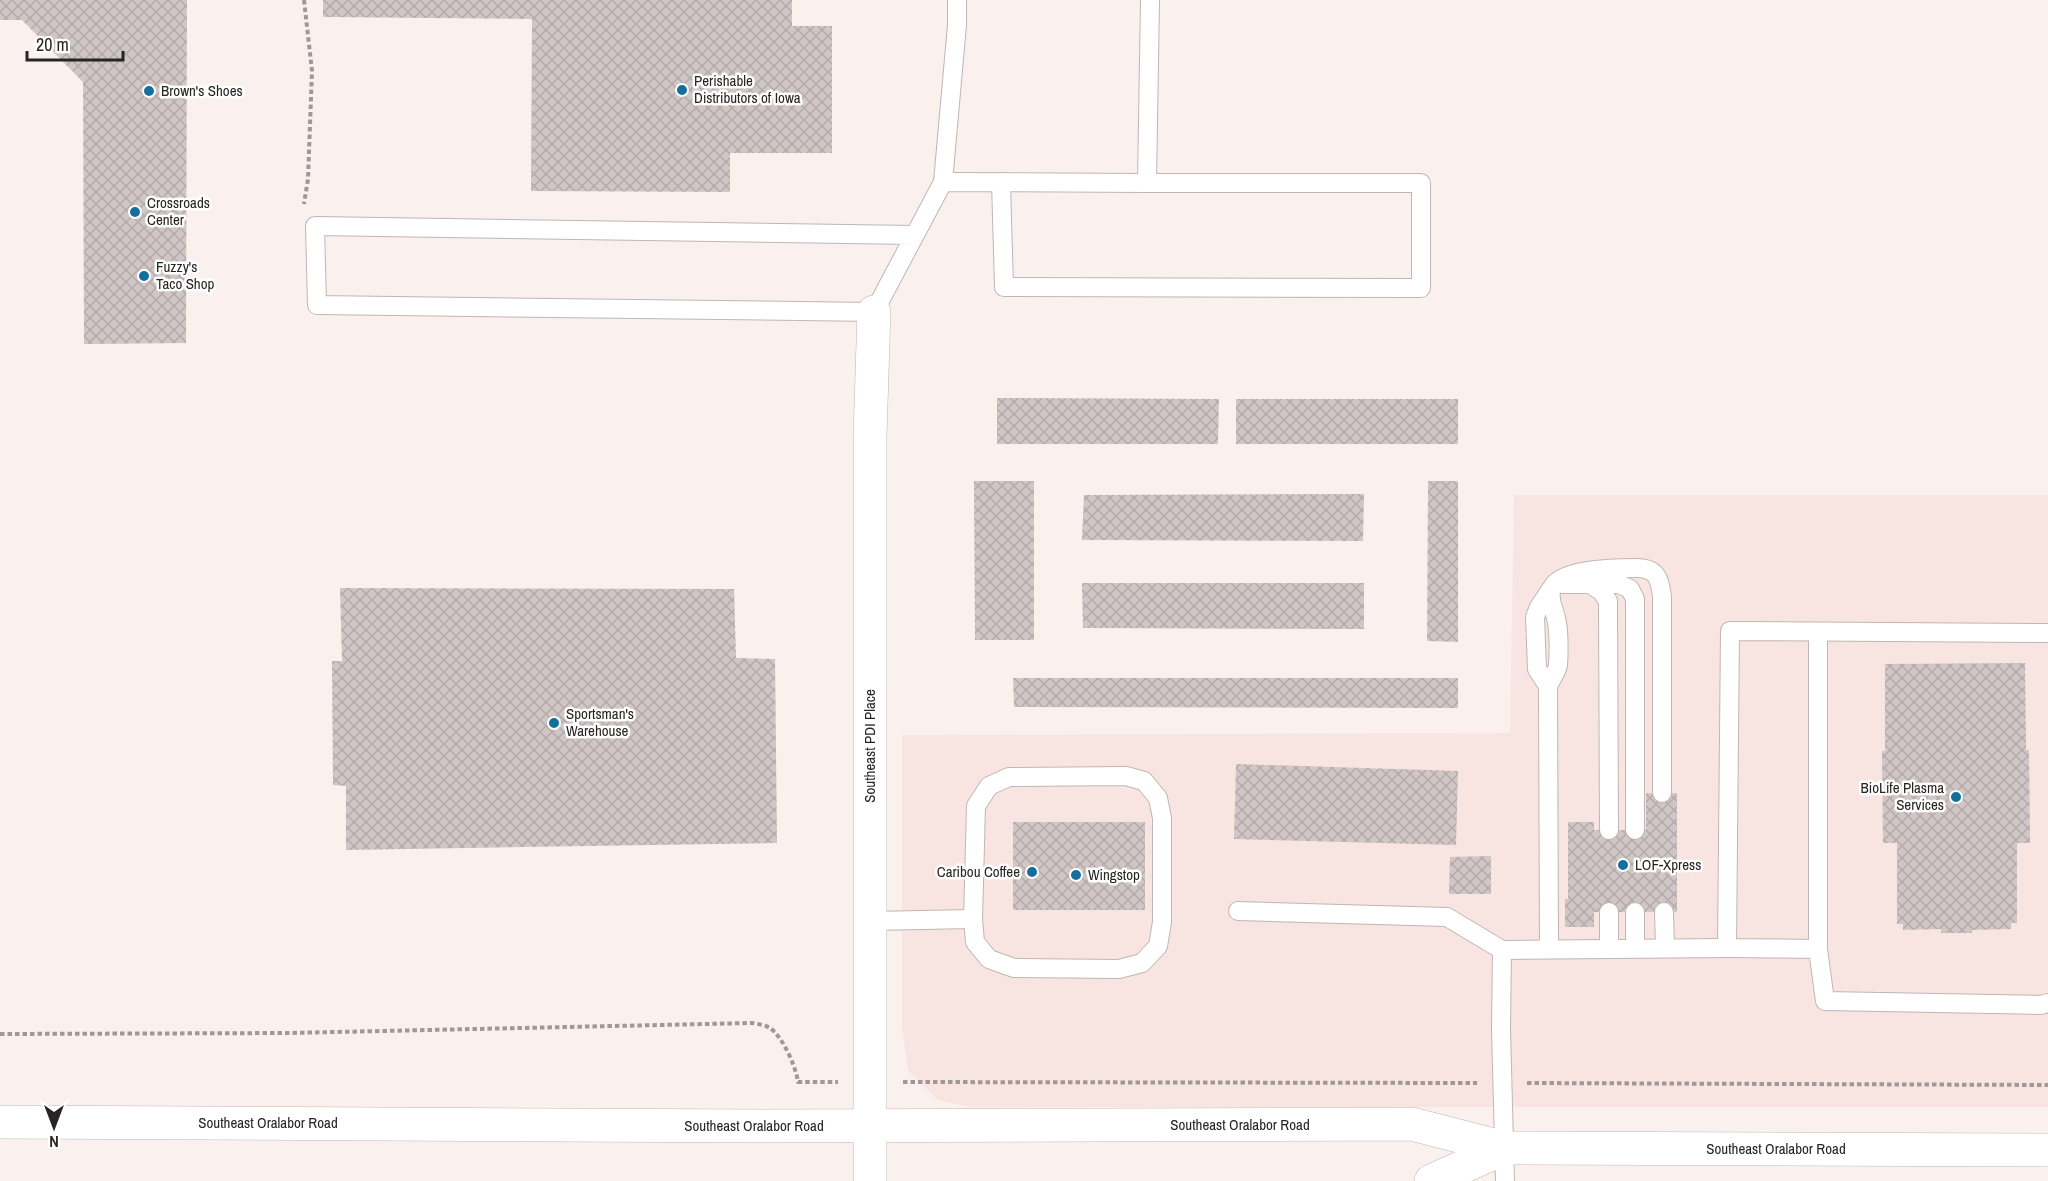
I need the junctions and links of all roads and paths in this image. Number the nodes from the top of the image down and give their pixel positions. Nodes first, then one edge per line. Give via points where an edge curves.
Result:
1 (304, 0) edge
2 (957, 0) edge
3 (1150, 0) edge
4 (943, 182) junction
5 (1001, 182) junction
6 (1147, 183) junction
7 (315, 226) junction
8 (914, 235) junction
9 (874, 312) junction
10 (1588, 583) junction
11 (1552, 586) junction
12 (1818, 632) junction
13 (2048, 633) edge
14 (1662, 793) dead end
15 (1610, 830) dead end
16 (1635, 830) dead end
17 (1238, 911) dead end
18 (1610, 912) dead end
19 (1635, 912) dead end
20 (1664, 912) dead end
21 (973, 919) junction
22 (870, 921) junction
23 (1635, 948) junction
24 (1665, 948) junction
25 (1728, 948) junction
26 (1549, 949) junction
27 (1610, 949) junction
28 (1818, 949) junction
29 (1502, 950) junction
30 (2048, 1003) edge
31 (0, 1034) edge
32 (870, 1081) junction
33 (1503, 1083) junction
34 (2048, 1085) edge
35 (0, 1122) edge
36 (870, 1126) junction
37 (1505, 1148) junction
38 (2048, 1150) edge
39 (870, 1181) edge
40 (1431, 1181) edge
41 (1505, 1181) edge

1 - 7 path via 312,72 304,204
2 - 4 lane
3 - 6 lane
4 - 5 lane
4 - 8 lane
5 - 6 lane
5 - 6 lane via 1004,287 1421,288 1421,183
7 - 8 lane
7 - 9 lane via 317,305
8 - 9 lane
9 - 22 main road, Southeast PDI Place via 870,436
10 - 11 lane
10 - 15 lane via 1608,601
10 - 16 lane via 1619,584 1630,589 1635,599
11 - 14 lane via 1582,571 1608,568 1644,568 1655,572 1660,580
11 - 26 lane via 1550,603 1556,618 1558,666 1548,686
12 - 13 lane
12 - 25 lane via 1730,632
12 - 28 lane
17 - 29 lane via 1447,917
18 - 27 lane
19 - 23 lane
20 - 24 lane
21 - 21 lane via 975,942 989,959 1014,968 1119,969 1142,963 1158,945 1162,922 1162,818 1158,798 1144,781 1126,776 1010,777 989,786 976,806
21 - 22 lane
22 - 32 main road, Southeast PDI Place
23 - 24 lane
23 - 27 lane
24 - 25 lane
25 - 28 lane
26 - 27 lane
26 - 29 lane
28 - 30 lane via 1826,1001
29 - 33 lane
31 - 32 path via 289,1033 752,1023 768,1026 778,1034 798,1082
32 - 33 path
32 - 36 main road, Southeast PDI Place
33 - 34 path
33 - 37 lane
35 - 36 main road, Southeast Oralabor Road
36 - 37 main road, Southeast Oralabor Road via 1412,1125
36 - 39 main road, Southeast PDI Place
37 - 38 main road, Southeast Oralabor Road
37 - 40 main road, Southeast Oralabor Road
37 - 41 lane

